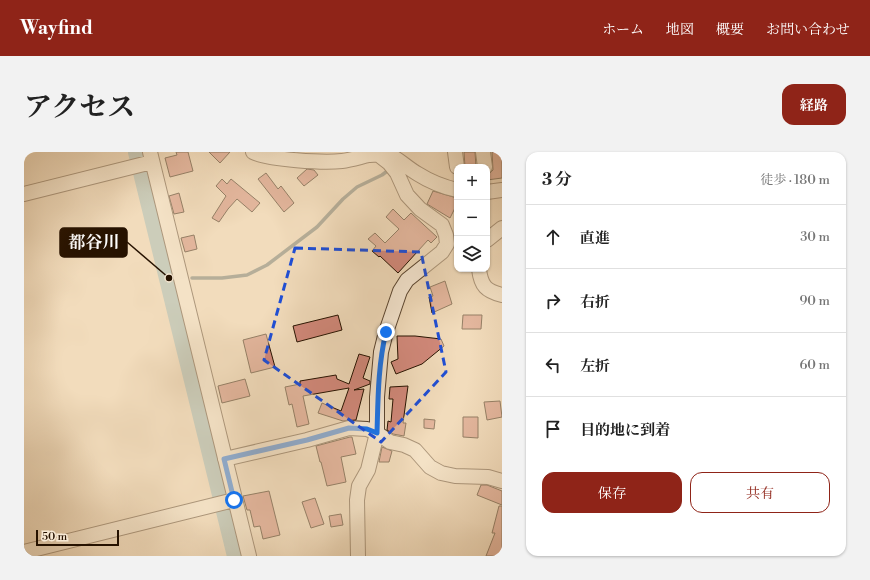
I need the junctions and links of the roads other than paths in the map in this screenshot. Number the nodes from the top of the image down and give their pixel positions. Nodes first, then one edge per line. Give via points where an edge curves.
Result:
1 (255, 152) edge
2 (456, 152) edge
3 (483, 152) edge
4 (380, 156) junction
5 (401, 156) edge
6 (146, 161) edge
7 (457, 164) edge
8 (485, 164) edge
9 (454, 189) edge
10 (24, 194) edge
11 (502, 228) edge
12 (490, 238) edge
13 (479, 272) edge
14 (502, 295) edge
15 (377, 433) junction
16 (224, 459) junction
17 (502, 481) edge
18 (228, 502) junction
19 (24, 552) edge
20 (248, 556) edge
21 (358, 556) edge

1 - 4 street via 282,159 328,162 370,155
2 - 7 street
3 - 8 street
4 - 5 street via 386,153
4 - 15 street via 397,173 407,195 420,209 442,225 446,244 442,252 407,280 395,301 381,352
5 - 9 street via 419,175
6 - 10 street
6 - 16 street
11 - 12 street
13 - 14 street via 480,280 489,291
15 - 16 street via 367,429 349,428
15 - 17 street via 390,442 415,450 430,467 441,473 488,477
15 - 21 street via 368,470 359,486
16 - 18 street
18 - 19 street
18 - 20 street

